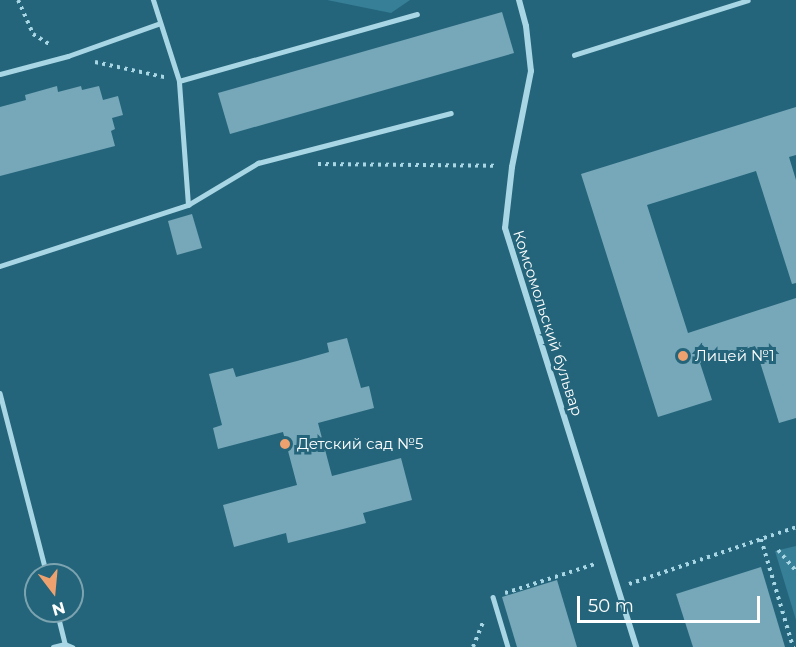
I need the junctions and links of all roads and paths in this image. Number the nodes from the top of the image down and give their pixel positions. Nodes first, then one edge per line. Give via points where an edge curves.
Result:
1 (153, 0) edge
2 (519, 0) edge
3 (748, 0) edge
4 (417, 14) dead end
5 (158, 24) junction
6 (574, 55) dead end
7 (0, 74) edge
8 (179, 81) junction
9 (451, 113) dead end
10 (315, 164) dead end
11 (512, 167) junction
12 (188, 205) junction
13 (0, 266) edge
14 (0, 393) edge
15 (796, 527) edge
16 (760, 539) junction
17 (778, 550) dead end
18 (610, 560) junction
19 (44, 563) edge
20 (796, 571) edge
21 (617, 588) junction
22 (493, 597) junction
23 (60, 623) edge
24 (796, 628) edge
25 (788, 631) junction
26 (65, 644) junction
27 (53, 647) edge
28 (72, 647) edge
29 (473, 647) edge
30 (508, 647) edge
31 (636, 647) edge
32 (793, 647) edge

1 - 5 lane
2 - 11 street, Комсомольский бульвар via 531,71
3 - 6 lane
4 - 8 lane
5 - 7 lane via 68,56
5 - 8 lane
8 - 12 lane
9 - 12 lane via 258,163
10 - 11 path
11 - 18 street, Комсомольский бульвар via 505,228
12 - 13 lane
14 - 19 lane
15 - 16 path
16 - 21 path
16 - 25 path
17 - 20 path
18 - 21 street, Комсомольский бульвар
18 - 22 path
21 - 31 street, Комсомольский бульвар
22 - 29 path
22 - 30 lane
23 - 26 lane
24 - 25 path
25 - 32 path
26 - 27 lane
26 - 28 lane

